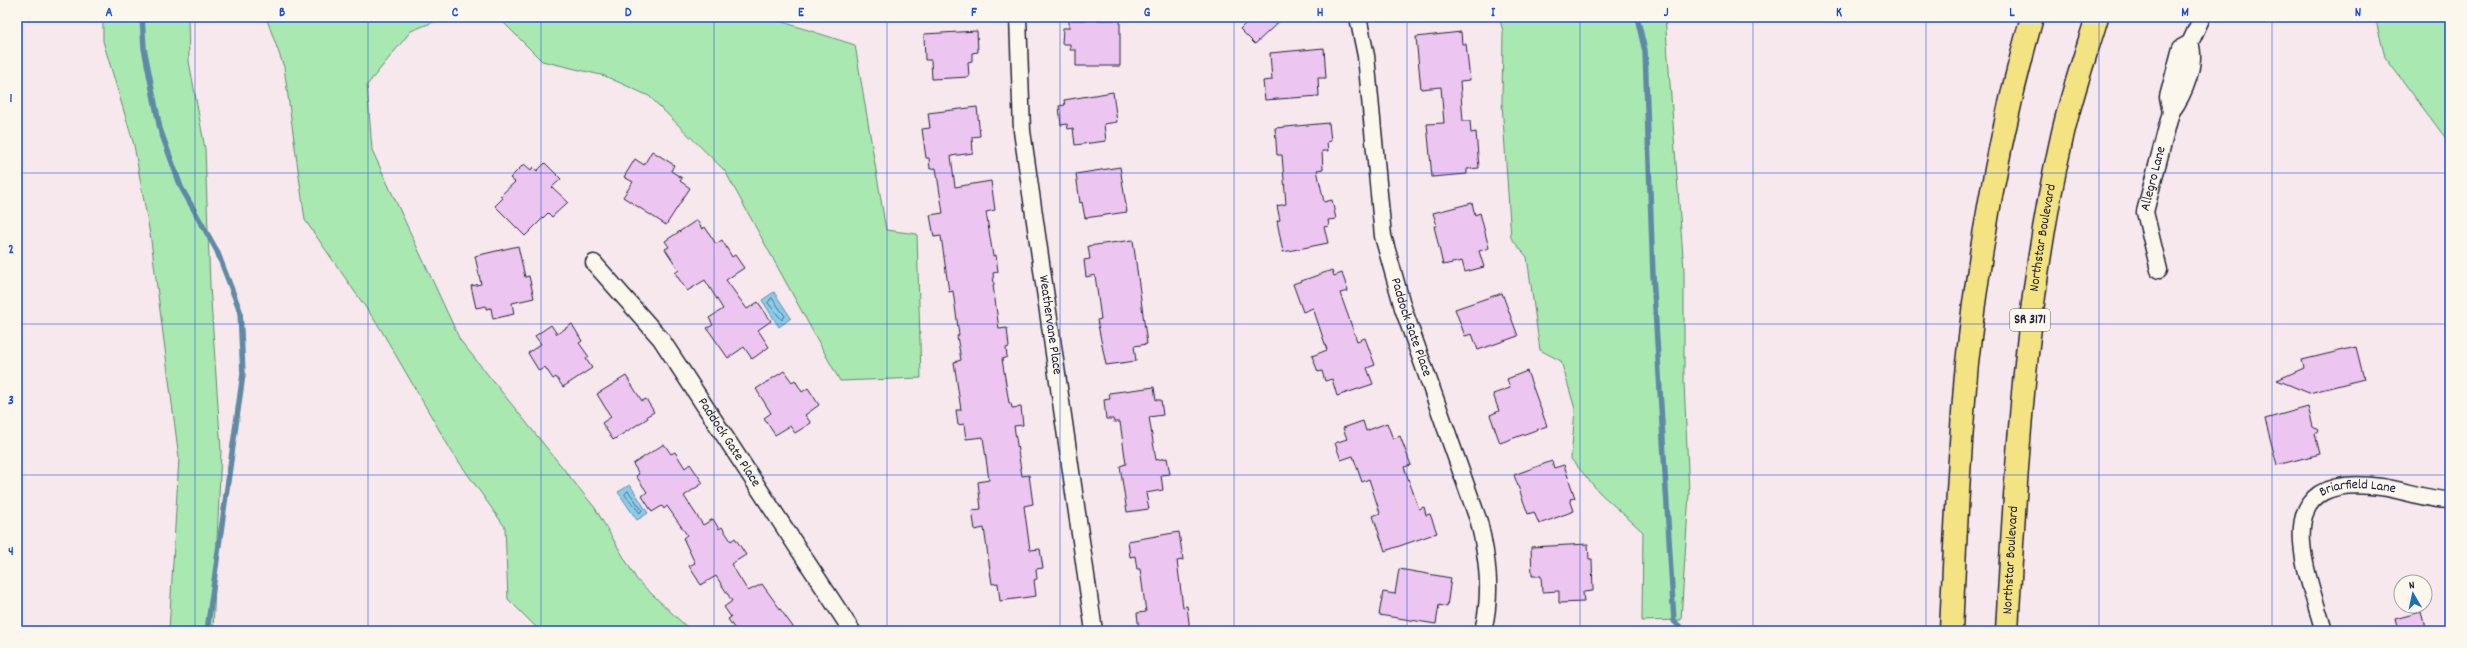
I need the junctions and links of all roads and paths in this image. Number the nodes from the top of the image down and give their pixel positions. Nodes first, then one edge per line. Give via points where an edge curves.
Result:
1 (1018, 17) edge
2 (1358, 17) edge
3 (2032, 17) edge
4 (2097, 17) edge
5 (2202, 17) edge
6 (594, 263) dead end
7 (2159, 270) dead end
8 (2450, 500) edge
9 (852, 631) edge
10 (1094, 631) edge
11 (1483, 631) edge
12 (1951, 631) edge
13 (2007, 631) edge
14 (2324, 631) edge

1 - 10 street, Weathervane Place via 1022,131
2 - 11 street, Paddock Gate Place via 1366,56 1383,236 1403,308 1479,522 1486,550 1489,582 1487,615
3 - 12 main road via 2019,64 1993,186 1967,363
4 - 13 main road, Northstar Boulevard / SR 3171 via 2062,136 2034,290 2023,373
5 - 7 street, Allegro Lane via 2190,43 2181,48 2168,97 2171,112 2145,212
6 - 9 street, Paddock Gate Place via 661,339
8 - 14 street, Briarfield Lane via 2381,487 2354,485 2330,488 2312,501 2302,523 2303,552

